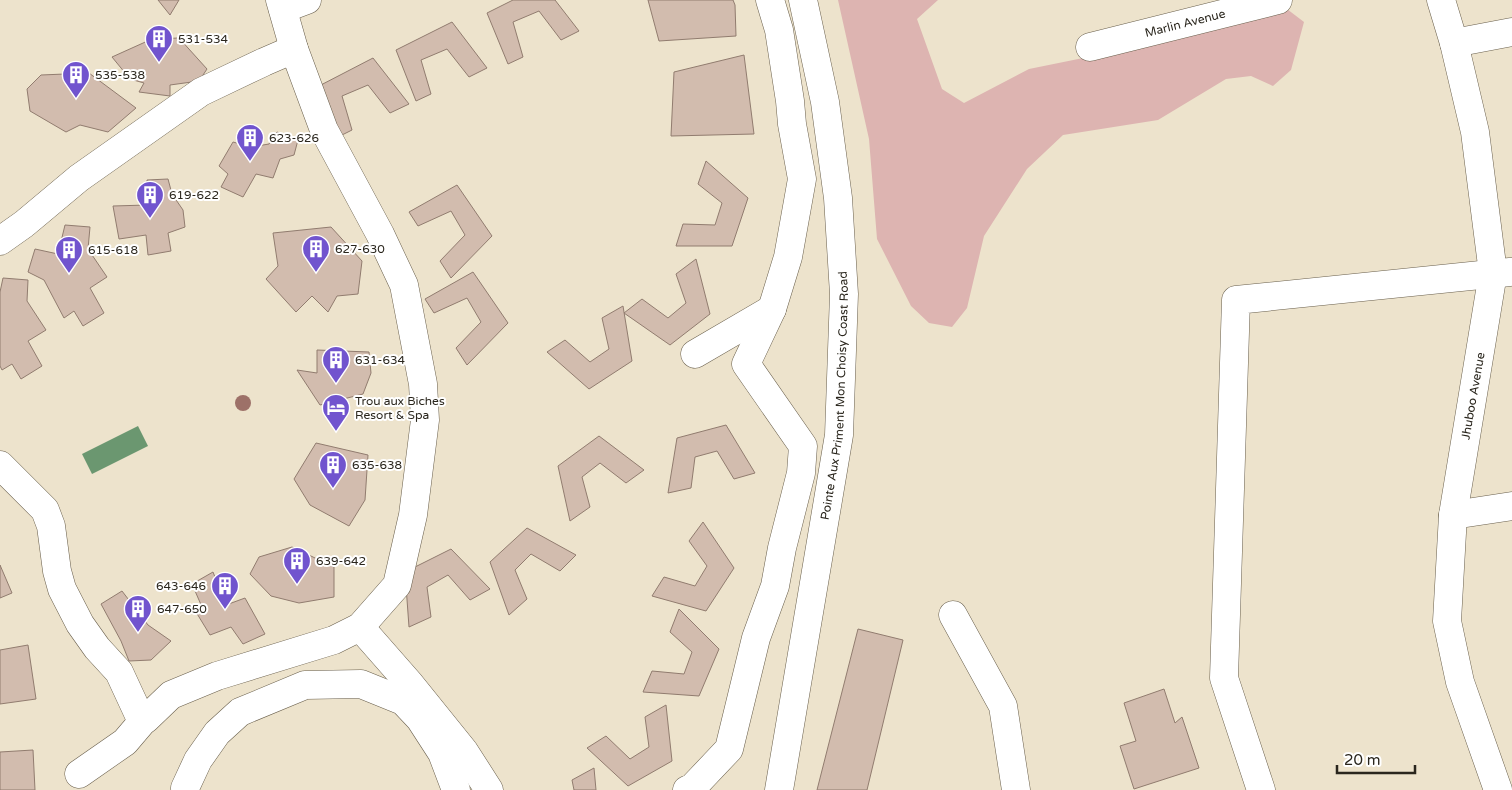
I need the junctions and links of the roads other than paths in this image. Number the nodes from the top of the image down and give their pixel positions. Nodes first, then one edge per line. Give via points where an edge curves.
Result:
1 (770, 0) edge
2 (803, 0) edge
3 (1278, 0) edge
4 (1441, 0) edge
5 (290, 3) edge
6 (1512, 32) edge
7 (1454, 43) junction
8 (1090, 47) dead end
9 (294, 49) junction
10 (0, 241) edge
11 (1503, 272) edge
12 (772, 309) junction
13 (695, 354) dead end
14 (0, 464) edge
15 (1512, 506) edge
16 (1453, 515) junction
17 (953, 615) dead end
18 (360, 627) junction
19 (327, 642) junction
20 (340, 684) junction
21 (142, 718) junction
22 (79, 774) dead end
23 (185, 788) dead end
24 (456, 790) edge
25 (489, 790) edge
26 (687, 790) edge
27 (779, 790) edge
28 (1016, 790) edge
29 (1261, 790) edge
30 (1498, 790) edge

1 - 12 street via 780,30 802,179 788,257
2 - 27 street, Pointe Aux Priment Mon Choisy Coast Road via 825,102 838,198 844,294 839,435
3 - 8 street, Marlin Avenue
4 - 7 street, Jhuboo Avenue
5 - 9 street
6 - 7 street
7 - 11 street, Jhuboo Avenue via 1476,132
9 - 10 street via 201,92 79,178
9 - 18 street via 324,130 404,285 423,384 426,420 414,515 397,585
11 - 16 street, Jhuboo Avenue
11 - 29 street via 1236,300 1224,678
12 - 13 street
12 - 26 street via 746,364 803,446 801,473 775,586 756,638 729,749
14 - 21 street via 44,510 51,526 62,589 80,624 119,672
15 - 16 street
16 - 30 street, Jhuboo Avenue via 1448,621 1460,682
17 - 28 street via 1003,706
18 - 19 street
18 - 25 street via 464,750
19 - 20 street
19 - 21 street via 217,676 171,695
20 - 23 street via 305,685 240,712 217,733 198,760
20 - 24 street via 361,684 403,701 420,718 442,752
21 - 22 street via 126,742

